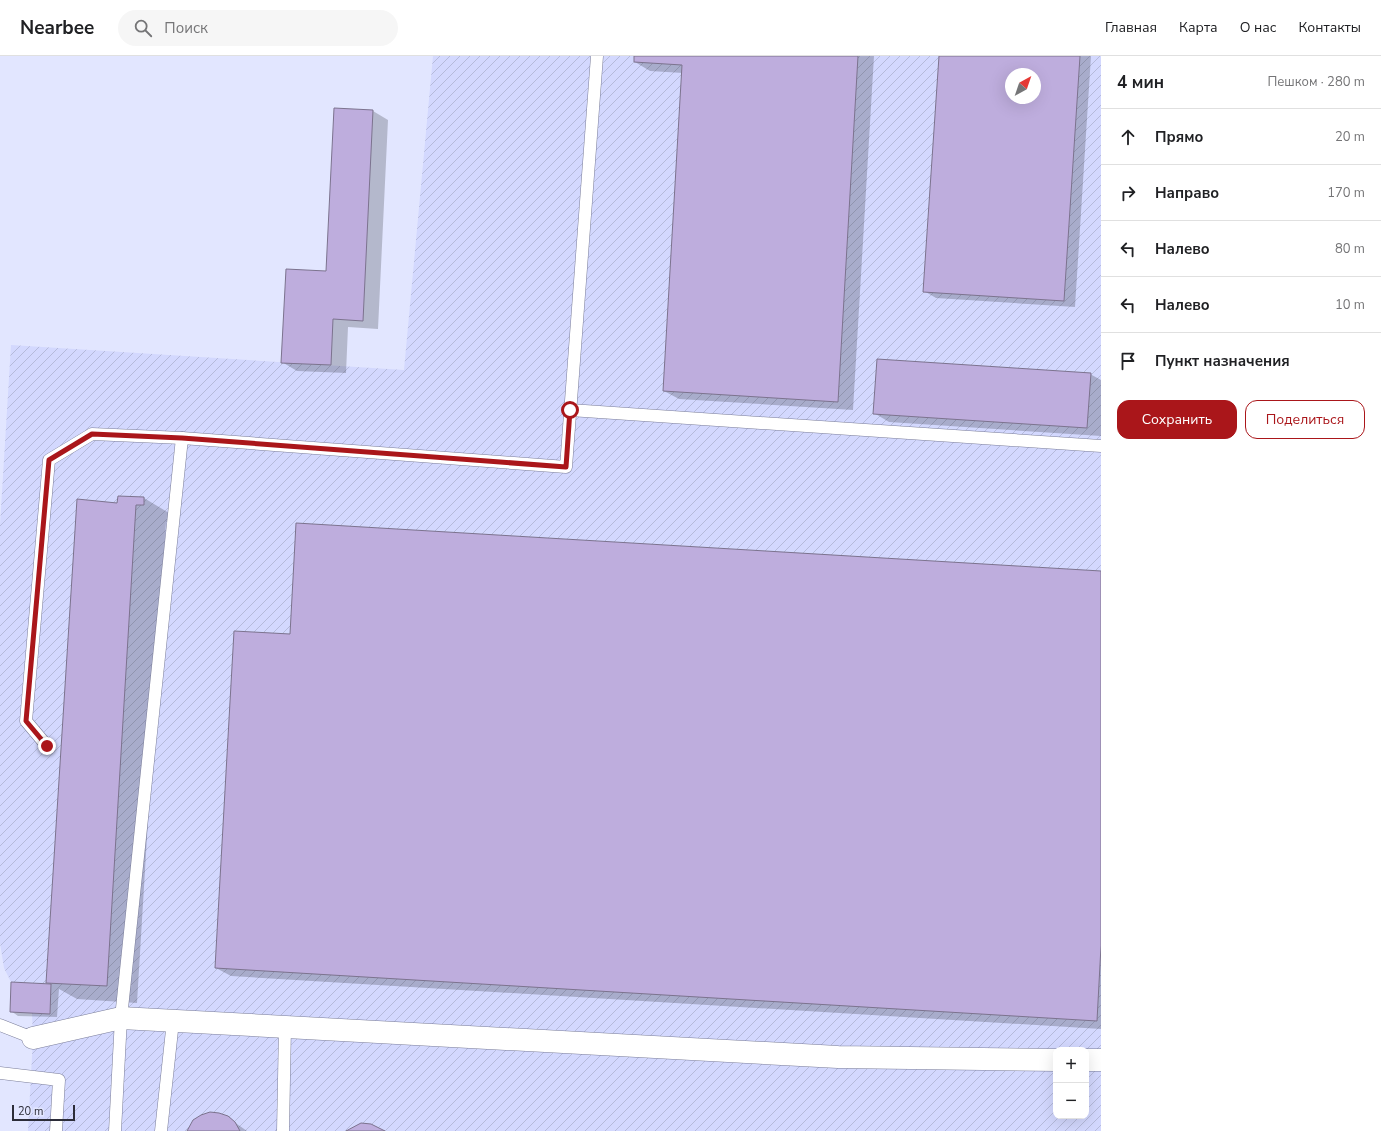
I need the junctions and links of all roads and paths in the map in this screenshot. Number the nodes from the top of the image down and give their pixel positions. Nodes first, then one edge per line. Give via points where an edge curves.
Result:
1 (597, 56) edge
2 (570, 410) junction
3 (182, 438) junction
4 (1101, 446) edge
5 (47, 746) dead end
6 (121, 1018) junction
7 (173, 1021) junction
8 (0, 1025) edge
9 (285, 1027) junction
10 (33, 1038) joint
11 (1053, 1060) edge
12 (1089, 1060) edge
13 (1101, 1060) edge
14 (0, 1073) edge
15 (56, 1131) edge
16 (115, 1131) edge
17 (161, 1131) edge
18 (283, 1131) edge

1 - 2 lane
2 - 3 lane via 566,467
2 - 4 lane
3 - 5 lane via 92,434 49,460 26,721
3 - 6 lane
6 - 7 street
6 - 10 street
6 - 16 lane
7 - 9 street
7 - 17 lane
8 - 10 lane
9 - 11 street via 838,1057
9 - 18 lane
12 - 13 street
14 - 15 lane via 59,1080

